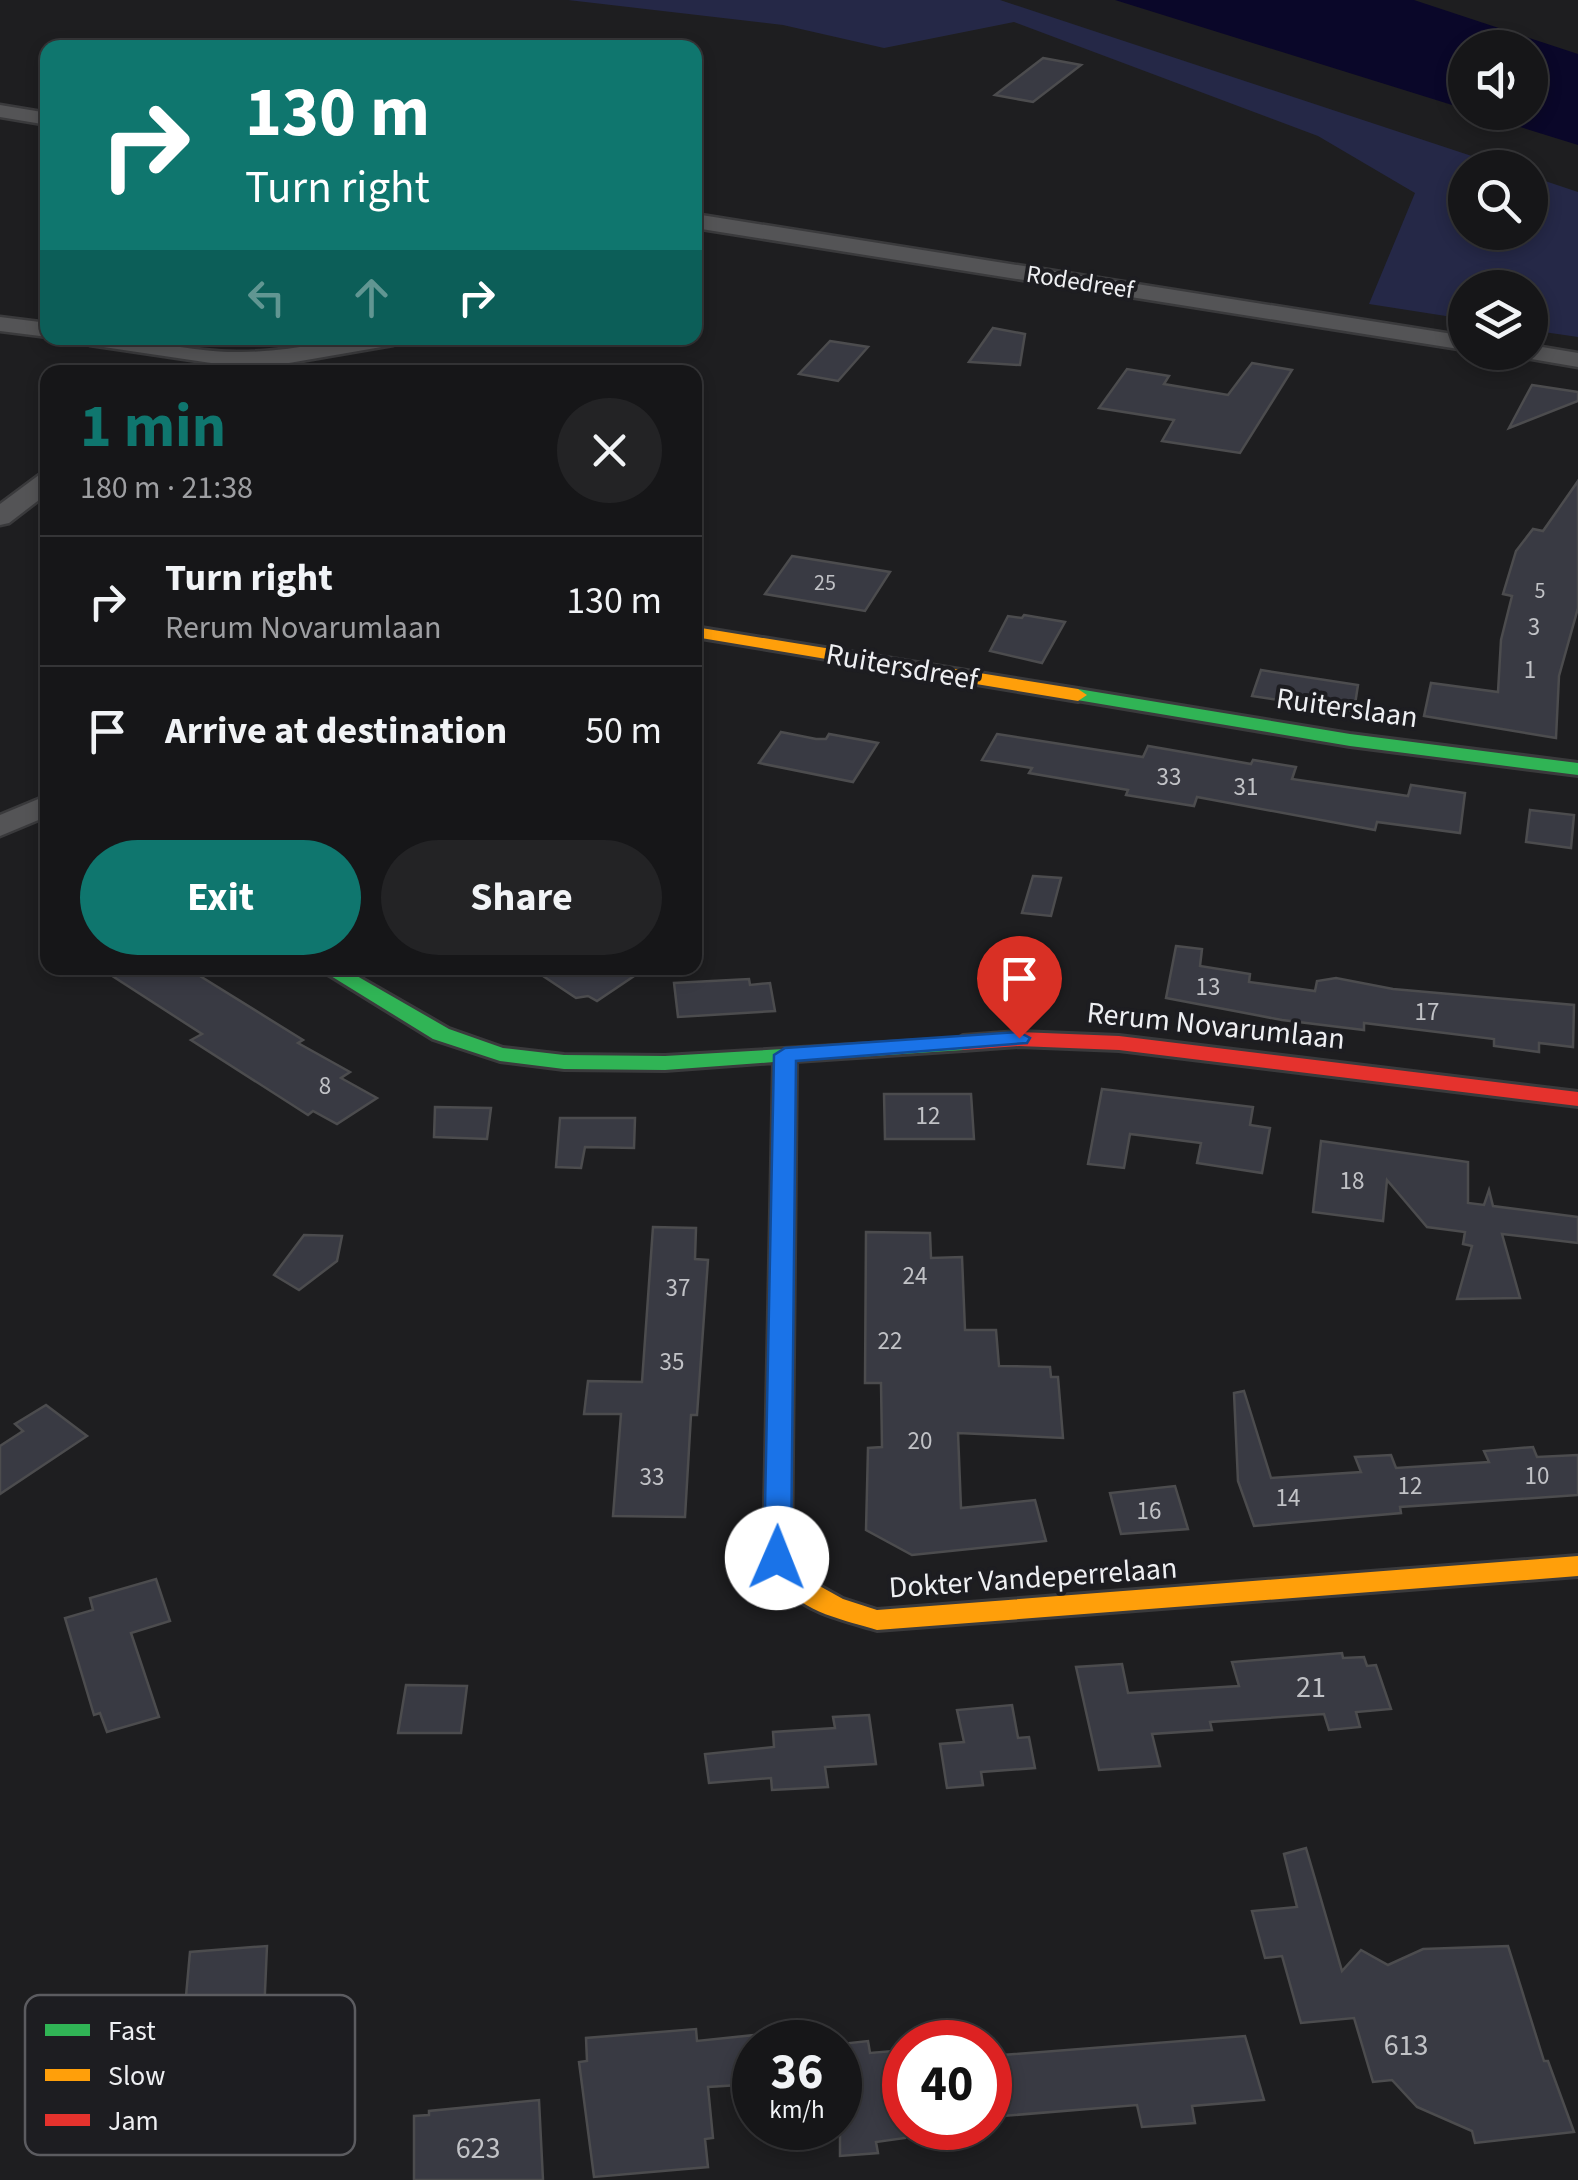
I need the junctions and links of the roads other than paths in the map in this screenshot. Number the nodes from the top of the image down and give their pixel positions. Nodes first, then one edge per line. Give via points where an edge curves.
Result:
1 (0, 111) edge
2 (40, 118) edge
3 (702, 222) edge
4 (0, 324) edge
5 (40, 329) edge
6 (1448, 339) edge
7 (117, 345) edge
8 (353, 345) edge
9 (1548, 355) edge
10 (1578, 360) edge
11 (196, 365) edge
12 (40, 486) edge
13 (0, 516) edge
14 (702, 633) edge
15 (1108, 702) joint
16 (1578, 769) edge
17 (40, 808) edge
18 (0, 828) edge
19 (341, 975) edge
20 (785, 1055) junction
21 (1578, 1099) edge
22 (1578, 1566) edge

1 - 2 street
3 - 6 street, Rodedreef
4 - 5 street
7 - 11 street
8 - 11 street
9 - 10 street
12 - 13 street
14 - 15 street, Ruitersdreef
15 - 16 street, Ruiterslaan
17 - 18 street
19 - 20 street, Rerum Novarumlaan via 441,1034 500,1054 664,1063
20 - 21 street, Rerum Novarumlaan via 1019,1038 1119,1043
20 - 22 street, Dokter Vandeperrelaan via 777,1558 792,1583 835,1610 877,1620

